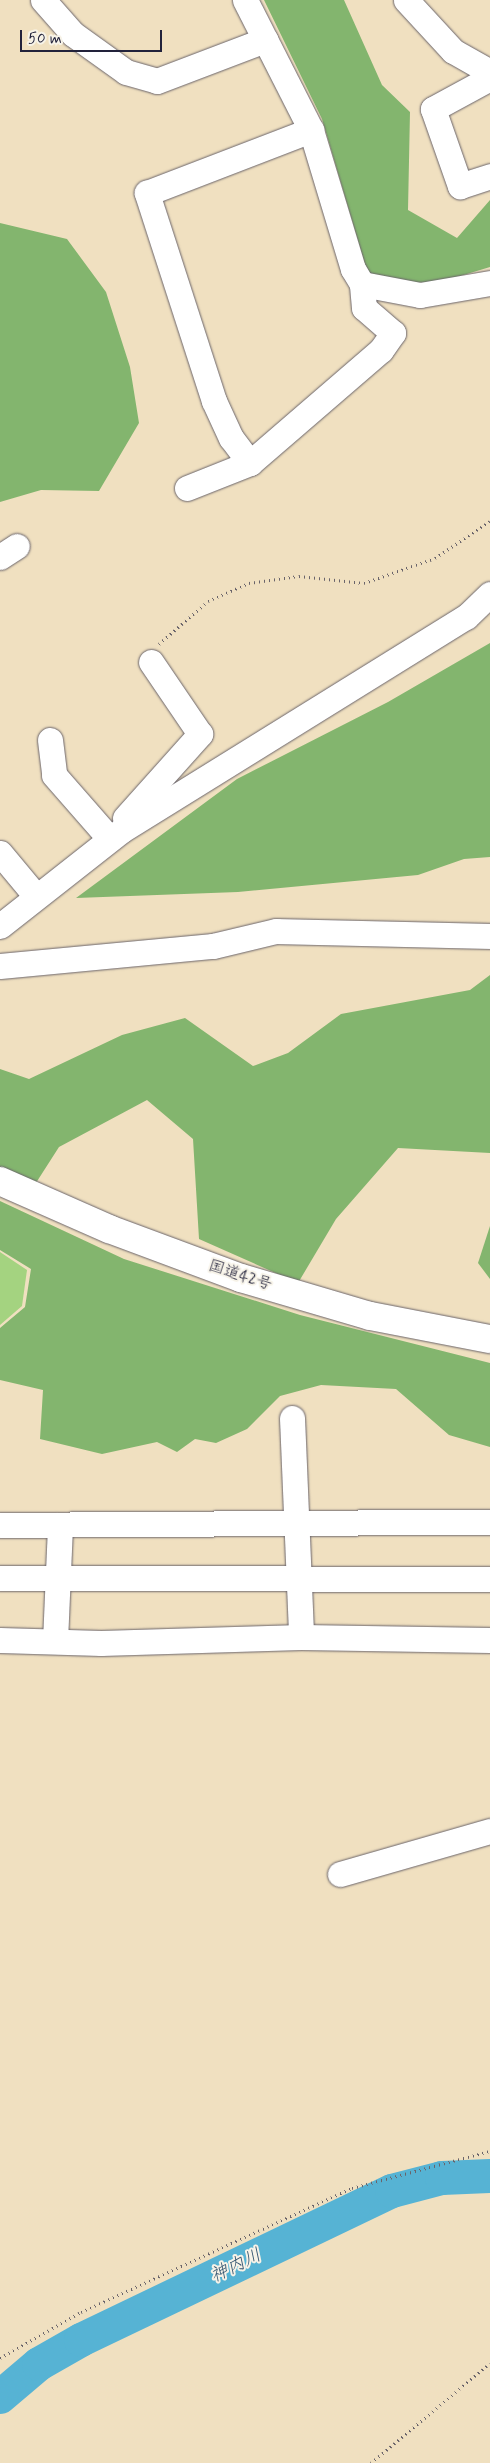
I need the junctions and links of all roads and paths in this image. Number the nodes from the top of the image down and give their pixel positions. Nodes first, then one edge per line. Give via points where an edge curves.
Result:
1 (43, 0) edge
2 (245, 0) edge
3 (406, 0) edge
4 (265, 40) junction
5 (490, 72) edge
6 (490, 78) edge
7 (311, 130) junction
8 (490, 176) edge
9 (490, 283) edge
10 (362, 284) junction
11 (250, 463) junction
12 (187, 488) dead end
13 (490, 521) edge
14 (490, 594) edge
15 (152, 655) joint
16 (50, 740) dead end
17 (116, 834) junction
18 (0, 853) edge
19 (35, 895) junction
20 (0, 926) edge
21 (490, 936) edge
22 (0, 966) edge
23 (0, 1181) edge
24 (490, 1339) edge
25 (292, 1418) dead end
26 (490, 1522) edge
27 (0, 1525) edge
28 (60, 1525) junction
29 (296, 1525) junction
30 (0, 1578) edge
31 (58, 1578) junction
32 (298, 1578) junction
33 (490, 1579) edge
34 (301, 1637) junction
35 (0, 1640) edge
36 (490, 1640) edge
37 (55, 1641) junction
38 (490, 1832) edge
39 (340, 1874) dead end
40 (490, 2151) edge
41 (0, 2358) edge
42 (490, 2363) edge
43 (371, 2463) edge

1 - 4 street via 73,34 126,72 157,81
2 - 4 street
3 - 5 street via 453,51
4 - 7 street
6 - 8 street via 434,110 460,186
7 - 10 street via 353,269
7 - 11 street via 147,193 214,401 231,438
9 - 10 street via 420,294
10 - 11 street via 364,308 393,333 381,350
11 - 12 street
13 - 15 path via 435,558 364,583 299,576 249,583 208,601
14 - 17 street via 466,617
15 - 17 street via 200,734 125,818
16 - 17 street via 54,775
17 - 19 street
18 - 19 street
19 - 20 street
21 - 22 street via 276,931 213,946
23 - 24 highway, 国道42号 via 109,1229 240,1278 370,1316
25 - 29 street
26 - 29 street
27 - 28 street
28 - 29 street
28 - 31 street
29 - 32 street
30 - 31 street
31 - 32 street
31 - 37 street
32 - 33 street
32 - 34 street
34 - 36 street
34 - 37 street
35 - 37 street
38 - 39 street
40 - 41 path via 352,2188 81,2312
42 - 43 path

